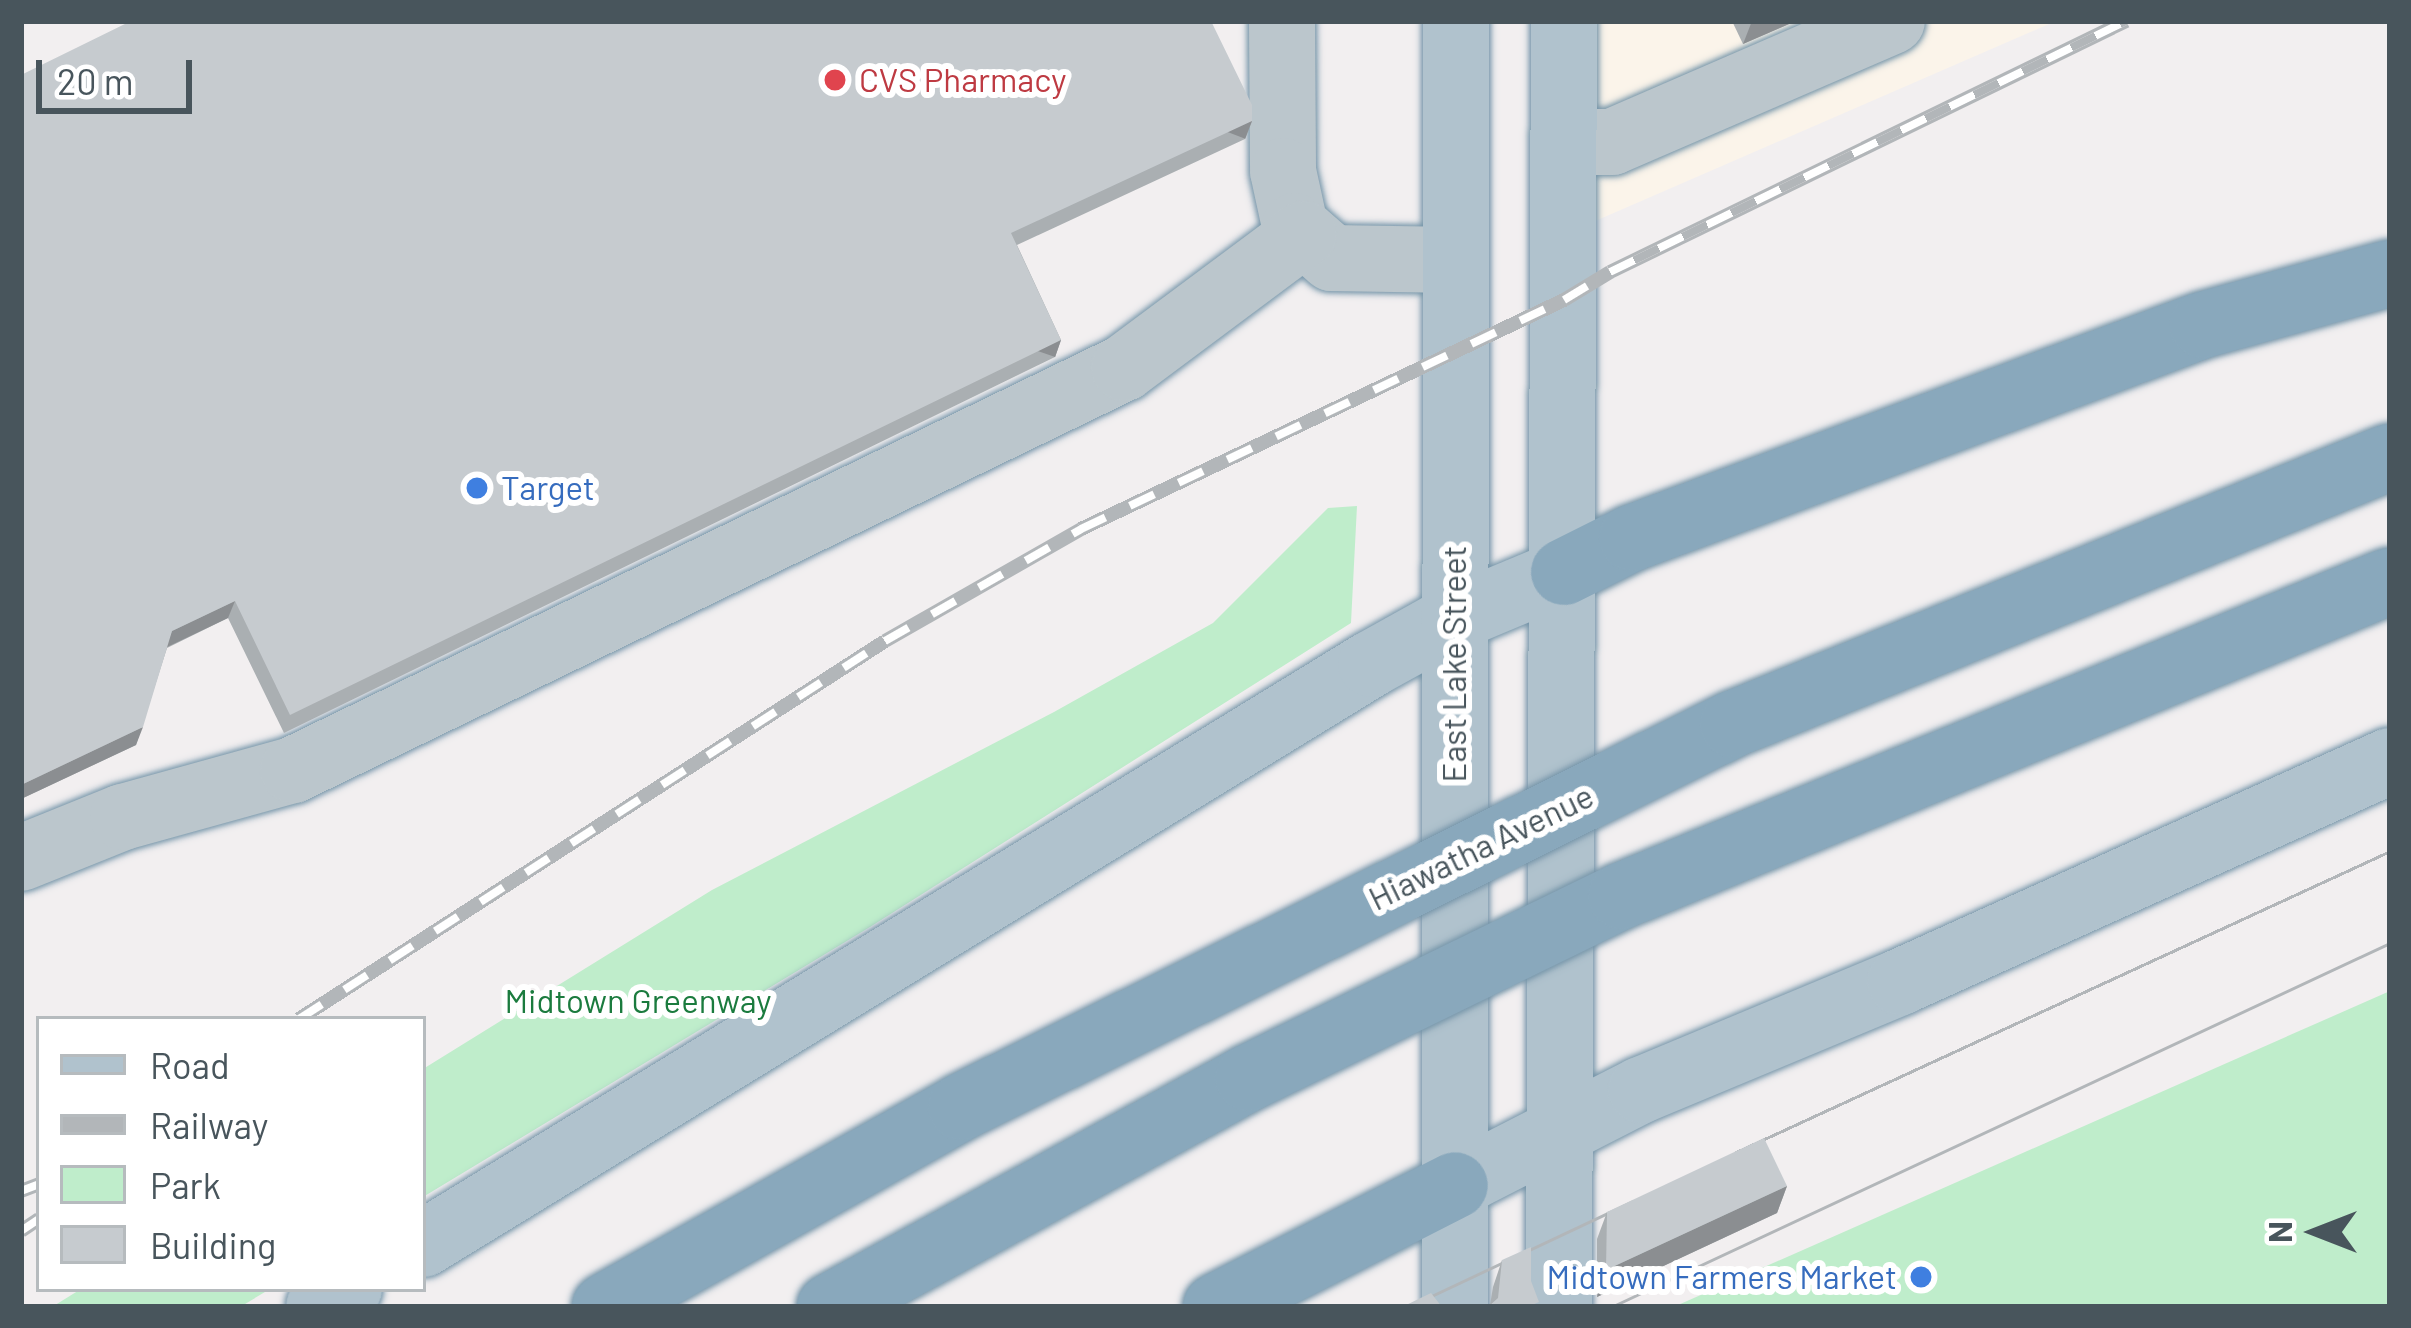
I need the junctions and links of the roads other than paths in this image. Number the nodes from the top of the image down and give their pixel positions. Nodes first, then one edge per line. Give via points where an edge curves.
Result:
1 (1282, 21) edge
2 (1456, 21) edge
3 (1564, 21) edge
4 (1892, 21) edge
5 (1564, 142) junction
6 (1304, 234) junction
7 (1455, 260) junction
8 (2390, 273) edge
9 (2390, 457) edge
10 (1564, 572) junction
11 (2390, 581) edge
12 (1454, 618) junction
13 (2390, 761) edge
14 (21, 858) edge
15 (1559, 1129) junction
16 (1455, 1185) junction
17 (426, 1242) edge
18 (605, 1307) edge
19 (830, 1307) edge
20 (1216, 1307) edge
21 (1455, 1307) edge
22 (1559, 1307) edge

1 - 6 lane via 1283,172
2 - 7 main road, East Lake Street
3 - 5 main road
4 - 5 lane via 1612,142
5 - 10 main road
6 - 7 lane via 1332,258
6 - 14 lane via 1124,368 293,770 123,817
7 - 12 main road, East Lake Street
8 - 10 highway via 2203,326 1673,522
9 - 18 highway, Hiawatha Avenue, bridge via 1733,724 961,1107
10 - 12 main road
10 - 15 main road
11 - 19 highway, bridge via 1621,896 1248,1078
12 - 16 main road, East Lake Street
12 - 17 main road
13 - 15 main road
15 - 16 main road
15 - 22 main road
16 - 20 highway
16 - 21 main road, East Lake Street

